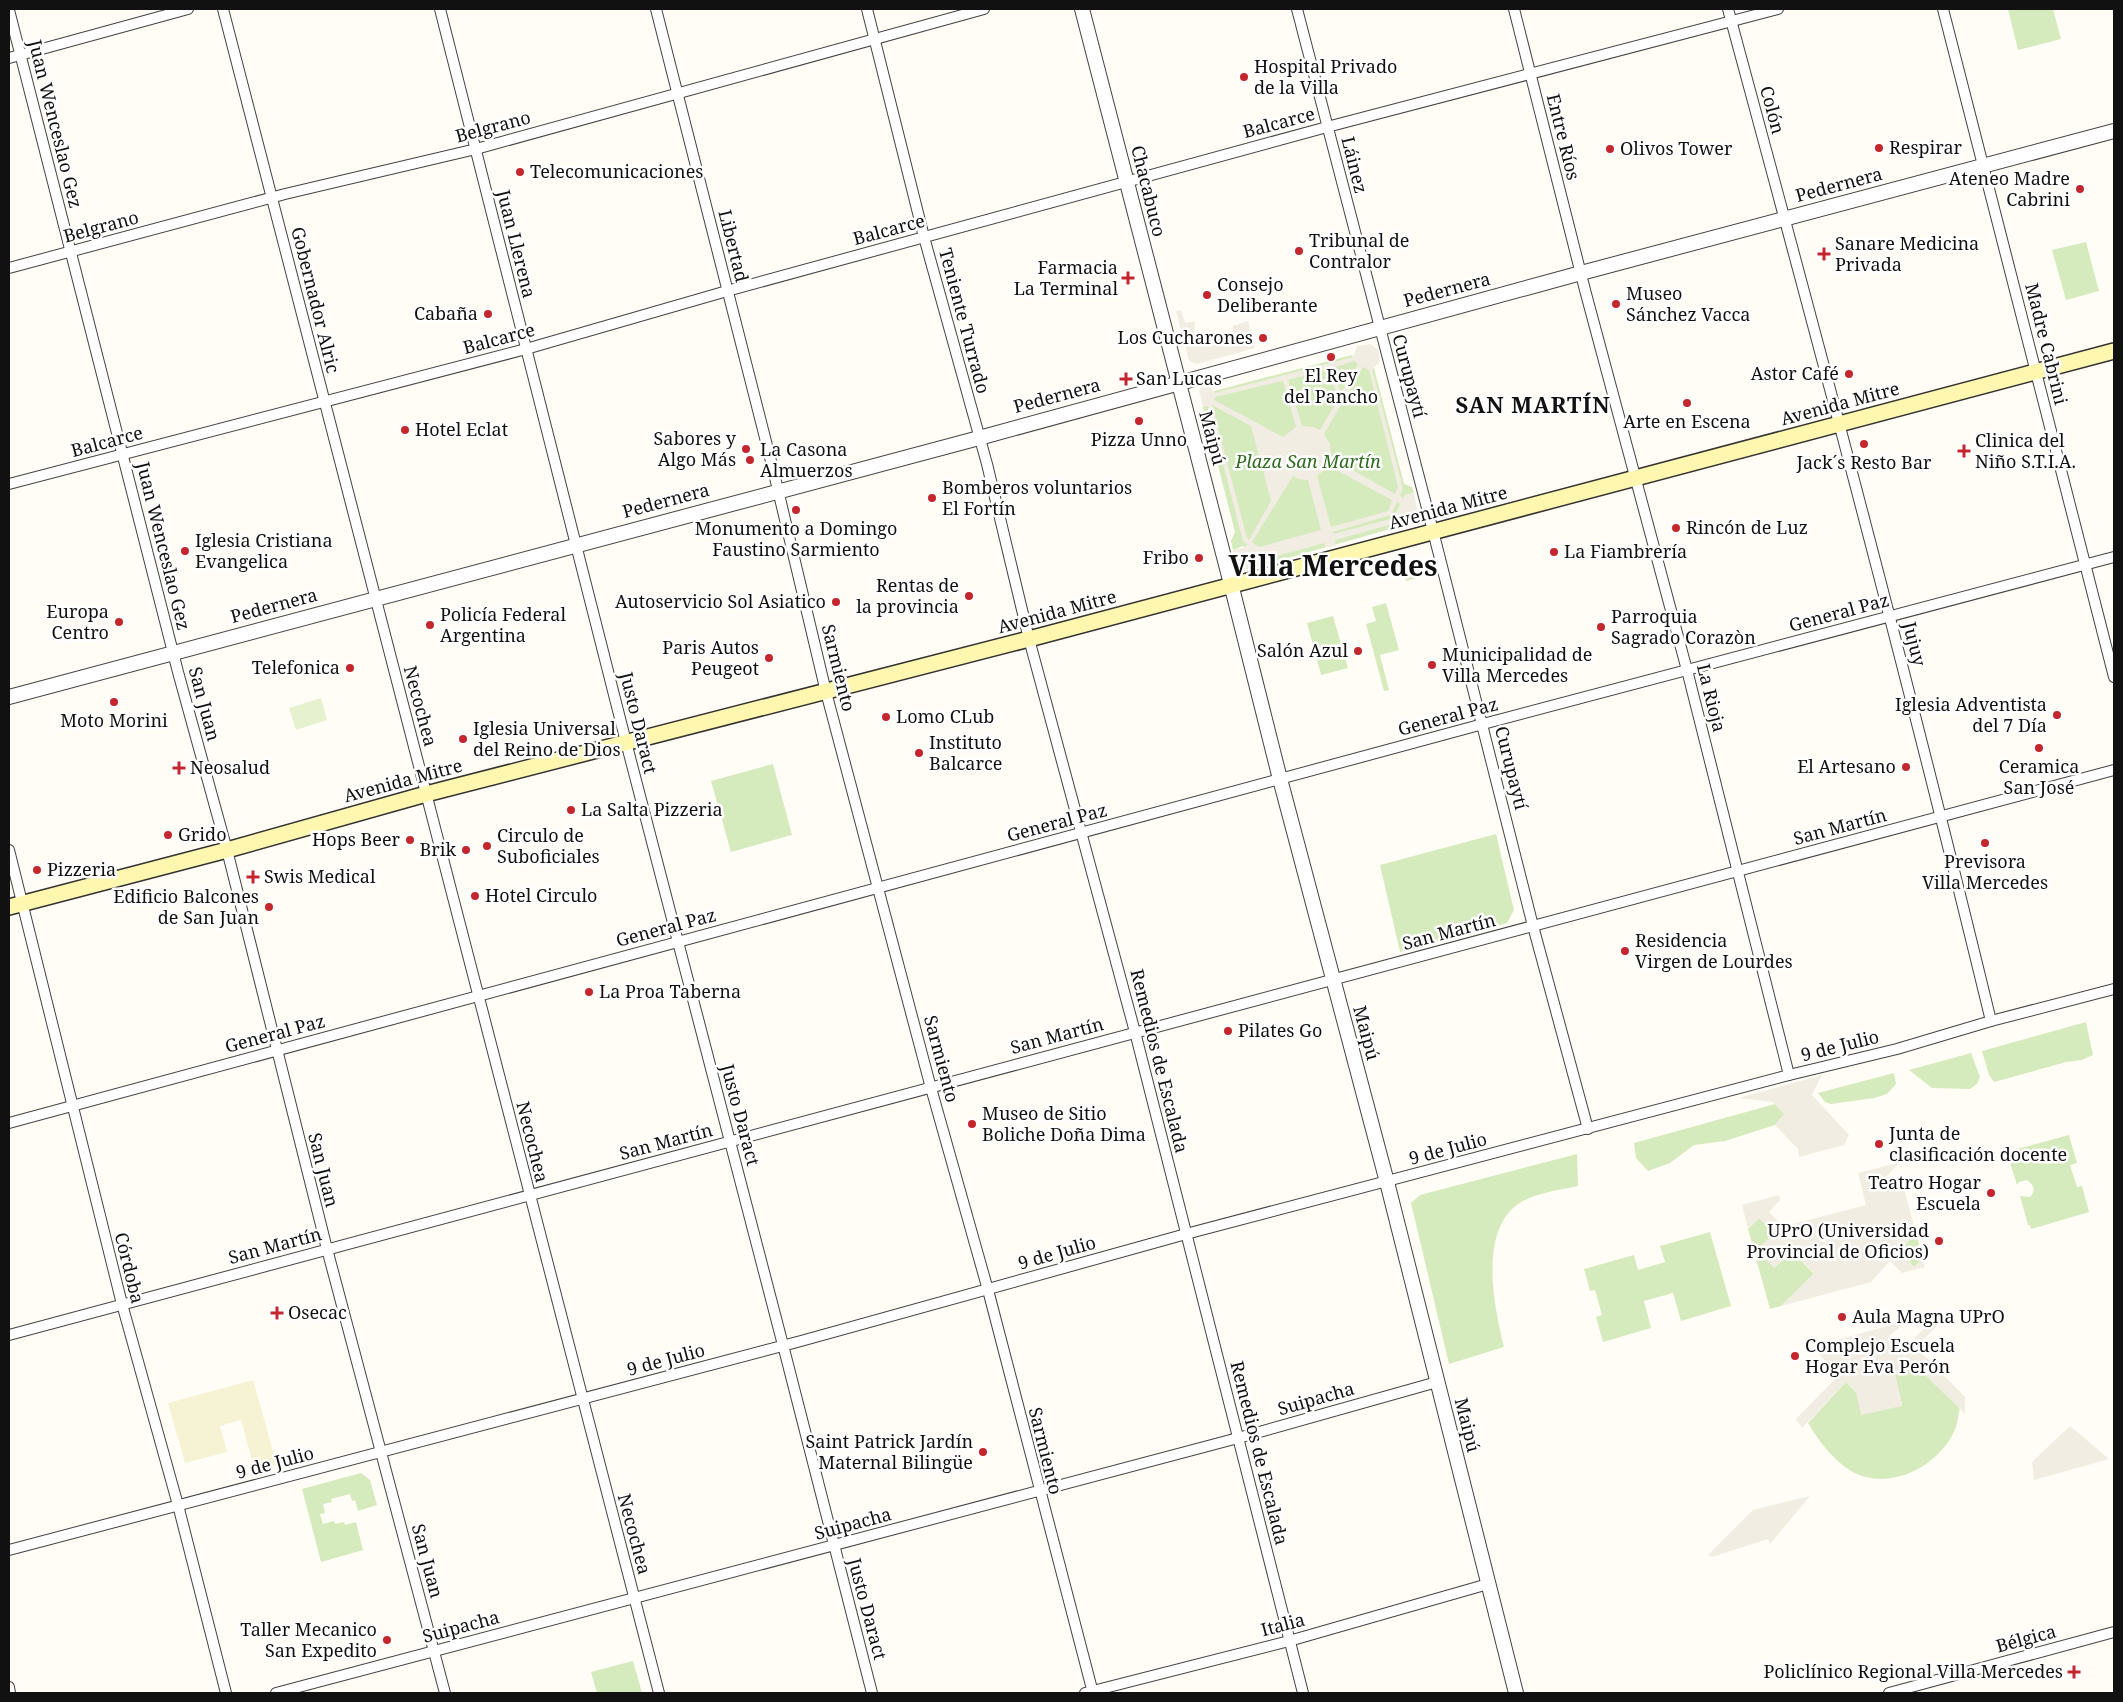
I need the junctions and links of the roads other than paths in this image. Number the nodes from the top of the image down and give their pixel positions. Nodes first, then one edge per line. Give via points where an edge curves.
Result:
1 (188, 9) edge
2 (223, 9) edge
3 (440, 9) edge
4 (656, 9) edge
5 (867, 9) edge
6 (984, 9) edge
7 (1082, 9) edge
8 (1297, 9) edge
9 (1514, 9) edge
10 (1728, 9) edge
11 (1778, 9) edge
12 (1944, 9) edge
13 (9, 10) edge
14 (1732, 22) junction
15 (875, 39) junction
16 (21, 54) junction
17 (9, 58) edge
18 (1531, 74) junction
19 (677, 93) junction
20 (1327, 127) junction
21 (2114, 131) edge
22 (476, 149) junction
23 (1984, 165) junction
24 (1126, 182) junction
25 (272, 199) junction
26 (1784, 219) junction
27 (924, 237) junction
28 (70, 252) junction
29 (9, 268) edge
30 (1580, 273) junction
31 (727, 291) junction
32 (1379, 328) junction
33 (526, 349) junction
34 (2114, 351) edge
35 (2036, 371) junction
36 (1178, 383) junction
37 (324, 401) junction
38 (1839, 424) junction
39 (979, 438) junction
40 (122, 454) junction
41 (1635, 478) junction
42 (9, 484) edge
43 (778, 491) junction
44 (1434, 531) junction
45 (576, 545) junction
46 (2114, 557) edge
47 (2085, 564) junction
48 (1231, 584) junction
49 (375, 599) junction
50 (1890, 616) junction
51 (1029, 639) junction
52 (174, 653) junction
53 (1687, 670) junction
54 (2114, 677) edge
55 (826, 692) junction
56 (9, 697) edge
57 (1483, 724) junction
58 (626, 742) junction
59 (2114, 770) edge
60 (1280, 779) junction
61 (426, 794) junction
62 (1942, 816) junction
63 (1082, 833) junction
64 (9, 850) edge
65 (227, 850) junction
66 (1737, 871) junction
67 (879, 888) junction
68 (15, 905) edge
69 (1533, 926) junction
70 (678, 942) junction
71 (1333, 980) junction
72 (2114, 990) edge
73 (477, 996) junction
74 (1991, 1021) junction
75 (1136, 1032) junction
76 (276, 1051) junction
77 (1789, 1075) junction
78 (931, 1088) junction
79 (71, 1106) junction
80 (9, 1123) edge
81 (1588, 1129) junction
82 (730, 1142) junction
83 (1387, 1182) junction
84 (529, 1196) junction
85 (1186, 1234) junction
86 (327, 1249) junction
87 (988, 1290) junction
88 (122, 1304) junction
89 (9, 1335) edge
90 (784, 1345) junction
91 (1437, 1382) junction
92 (582, 1399) junction
93 (1238, 1438) junction
94 (380, 1452) junction
95 (1039, 1491) junction
96 (178, 1506) junction
97 (834, 1547) junction
98 (9, 1550) edge
99 (1488, 1584) junction
100 (634, 1598) junction
101 (2114, 1632) edge
102 (1289, 1641) junction
103 (434, 1651) junction
104 (9, 1687) edge
105 (10, 1693) edge
106 (226, 1693) edge
107 (276, 1693) edge
108 (445, 1693) edge
109 (658, 1693) edge
110 (872, 1693) edge
111 (1090, 1693) edge
112 (1303, 1693) edge
113 (1516, 1693) edge
114 (1889, 1693) edge

1 - 16 street
2 - 25 street, Gobernador Alric
3 - 22 street, Juan Llerena
4 - 19 street, Libertad
5 - 15 street, Teniente Turrado
6 - 15 street, Belgrano
7 - 24 street, Chacabuco
8 - 20 street, Láinez
9 - 18 street, Entre Ríos
10 - 14 street, Colón
11 - 14 street, Balcarce
12 - 23 street, Madre Cabrini
13 - 16 street, Juan Wenceslao Gez
14 - 18 street, Balcarce
14 - 26 street, Colón
15 - 19 street, Belgrano
15 - 27 street, Teniente Turrado
16 - 17 street
16 - 28 street, Juan Wenceslao Gez
18 - 20 street, Balcarce
18 - 30 street, Entre Ríos
19 - 22 street, Belgrano
19 - 31 street, Libertad
20 - 24 street, Balcarce
20 - 32 street, Láinez
21 - 23 street, Pedernera
22 - 25 street, Belgrano
22 - 33 street, Juan Llerena
23 - 26 street, Pedernera
23 - 35 street, Madre Cabrini
24 - 27 street, Balcarce
24 - 36 street, Chacabuco
25 - 28 street, Belgrano
25 - 37 street, Gobernador Alric
26 - 30 street, Pedernera
26 - 38 street, Jujuy
27 - 31 street, Balcarce
27 - 39 street, Teniente Turrado
28 - 29 street, Belgrano
28 - 40 street, Juan Wenceslao Gez
30 - 32 street, Pedernera
30 - 41 street, La Rioja
31 - 33 street, Balcarce
31 - 43 street, Libertad
32 - 36 street, Pedernera
32 - 44 street, Curupaytí
33 - 37 street, Balcarce
33 - 45 street, Juan Llerena
34 - 35 main road, Avenida Mitre
35 - 38 main road, Avenida Mitre
35 - 47 street, Madre Cabrini
36 - 39 street, Pedernera
36 - 48 street, Maipú
37 - 40 street, Balcarce
37 - 49 street, Gobernador Alric
38 - 41 main road, Avenida Mitre
38 - 50 street, Jujuy
39 - 43 street, Pedernera
39 - 51 street, Remedios de Escalada
40 - 42 street, Balcarce
40 - 52 street, Juan Wenceslao Gez
41 - 44 main road, Avenida Mitre
41 - 53 street, La Rioja
43 - 45 street, Pedernera
43 - 55 street, Sarmiento
44 - 48 main road, Avenida Mitre
44 - 57 street, Curupaytí
45 - 49 street, Pedernera
45 - 58 street, Justo Daract
46 - 47 street, General Paz
47 - 50 street, General Paz
47 - 54 street, Madre Cabrini
48 - 51 main road, Avenida Mitre
48 - 60 street, Maipú
49 - 52 street, Pedernera
49 - 61 street, Necochea
50 - 53 street, General Paz
50 - 62 street, Jujuy
51 - 55 main road, Avenida Mitre
51 - 63 street, Remedios de Escalada
52 - 56 street, Pedernera
52 - 65 street, San Juan
53 - 57 street, General Paz
53 - 66 street, La Rioja
55 - 58 main road, Avenida Mitre
55 - 67 street, Sarmiento
57 - 60 street, General Paz
57 - 69 street, Curupaytí
58 - 61 main road, Avenida Mitre
58 - 70 street, Justo Daract
59 - 62 street, San Martín
60 - 63 street, General Paz
60 - 71 street, Maipú
61 - 65 main road, Avenida Mitre
61 - 73 street, Necochea
62 - 66 street, San Martín
62 - 74 street, Jujuy
63 - 67 street, General Paz
63 - 75 street, Remedios de Escalada
64 - 68 street, Córdoba
65 - 68 main road, Avenida Mitre
65 - 76 street, San Juan
66 - 69 street, San Martín
66 - 77 street, La Rioja
67 - 70 street, General Paz
67 - 78 street, Sarmiento
68 - 79 street, Córdoba
69 - 71 street, San Martín
69 - 81 street, Curupaytí
70 - 73 street, General Paz
70 - 82 street, Justo Daract
71 - 75 street, San Martín
71 - 83 street, Maipú
72 - 74 street, 9 de Julio
73 - 76 street, General Paz
73 - 84 street, Necochea
74 - 77 street, 9 de Julio via 1897,1049
75 - 78 street, San Martín
75 - 85 street, Remedios de Escalada
76 - 79 street, General Paz
76 - 86 street, San Juan
77 - 81 street, 9 de Julio
78 - 82 street, San Martín
78 - 87 street, Sarmiento
79 - 80 street, General Paz
79 - 88 street, Córdoba
81 - 83 street, 9 de Julio
82 - 84 street, San Martín
82 - 90 street, Justo Daract
83 - 85 street, 9 de Julio
83 - 91 street, Maipú
84 - 86 street, San Martín
84 - 92 street, Necochea
85 - 87 street, 9 de Julio
85 - 93 street, Remedios de Escalada
86 - 88 street, San Martín
86 - 94 street, San Juan
87 - 90 street, 9 de Julio
87 - 95 street, Sarmiento
88 - 89 street, San Martín
88 - 96 street, Córdoba
90 - 92 street, 9 de Julio
90 - 97 street, Justo Daract
91 - 93 street, Suipacha
91 - 99 street, Maipú
92 - 94 street, 9 de Julio
92 - 100 street, Necochea
93 - 95 street, Suipacha
93 - 102 street, Remedios de Escalada
94 - 96 street, 9 de Julio
94 - 103 street, San Juan
95 - 97 street, Suipacha
95 - 111 street, Sarmiento
96 - 98 street, 9 de Julio
96 - 106 street, Córdoba
97 - 100 street, Suipacha
97 - 110 street, Justo Daract
99 - 102 street, Italia
99 - 113 street, Maipú
100 - 103 street, Suipacha
100 - 109 street, Necochea
101 - 114 street, Bélgica
102 - 111 street, Italia
102 - 112 street, Remedios de Escalada
103 - 107 street, Suipacha
103 - 108 street, San Juan
104 - 105 street

